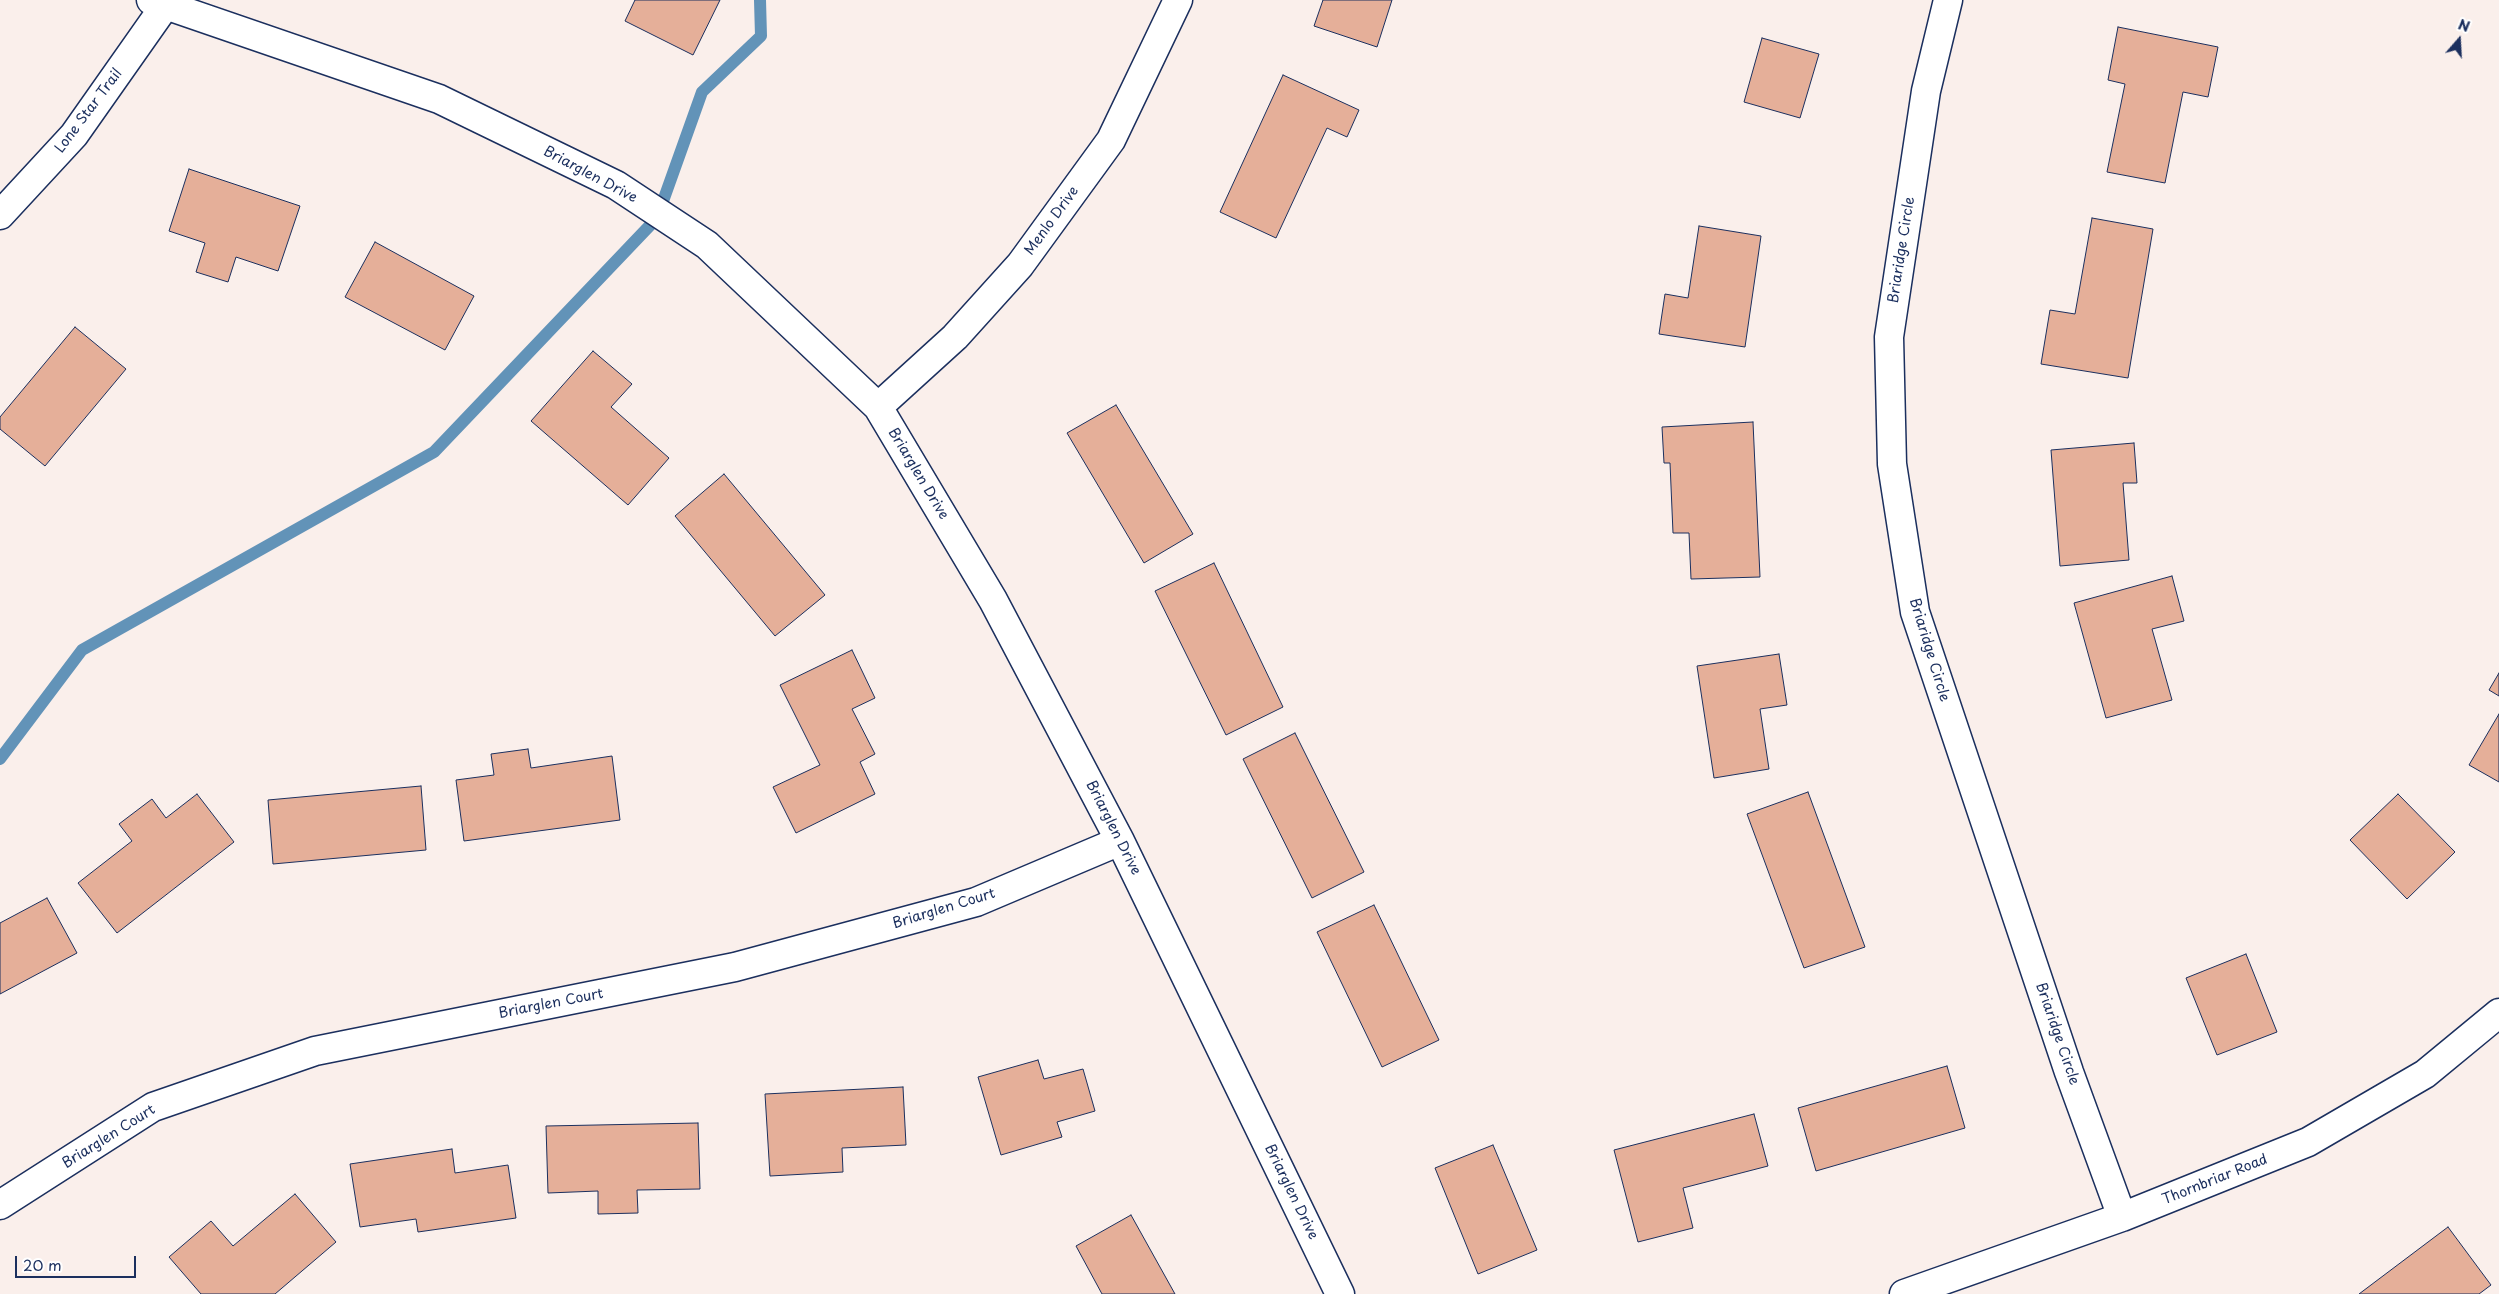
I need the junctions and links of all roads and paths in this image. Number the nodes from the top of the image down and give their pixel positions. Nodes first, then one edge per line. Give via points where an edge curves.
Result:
1 (1178, 0) edge
2 (1948, 0) edge
3 (162, 2) edge
4 (0, 215) edge
5 (878, 407) junction
6 (1120, 841) junction
7 (2499, 1013) edge
8 (0, 1205) edge
9 (2122, 1217) junction
10 (1340, 1294) edge
11 (1904, 1294) edge

1 - 5 street, Menlo Drive via 1111,140 1025,257 955,336
2 - 9 street, Briaridge Circle via 1926,91 1889,337 1892,464 1915,612 2069,1072
3 - 4 street, Lone Star Trail via 74,135
3 - 5 street, Briarglen Drive via 439,99 616,185 707,245
5 - 6 street, Briarglen Drive via 993,600
6 - 8 street, Briarglen Court via 976,902 734,967 315,1051 154,1107
6 - 10 street, Briarglen Drive
7 - 9 street, Thornbriar Road via 2425,1074 2308,1142
9 - 11 street, Thornbriar Road

